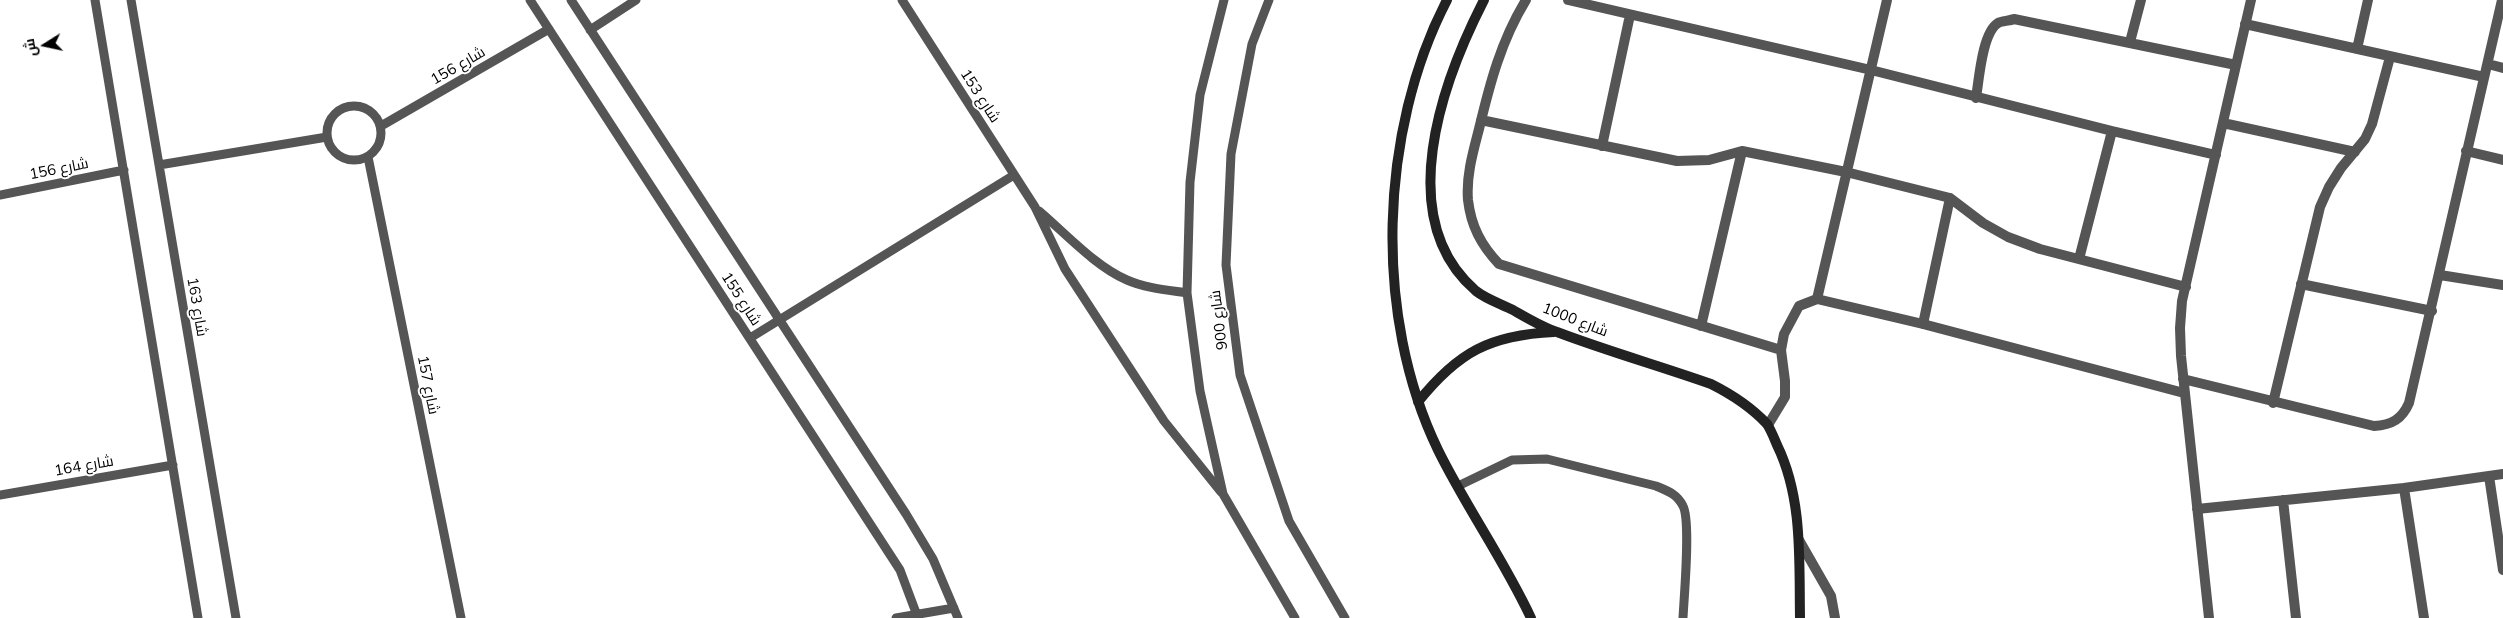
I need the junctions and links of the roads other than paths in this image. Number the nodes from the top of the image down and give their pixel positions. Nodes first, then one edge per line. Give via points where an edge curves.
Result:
1 (95, 0) edge
2 (132, 0) edge
3 (530, 0) edge
4 (571, 0) edge
5 (636, 0) edge
6 (902, 0) edge
7 (1224, 0) edge
8 (1269, 0) edge
9 (1447, 0) edge
10 (1484, 0) edge
11 (1526, 0) edge
12 (1568, 0) edge
13 (1887, 0) edge
14 (2140, 0) edge
15 (2251, 0) edge
16 (2368, 0) edge
17 (2502, 0) edge
18 (1630, 15) junction
19 (2245, 24) junction
20 (549, 28) junction
21 (590, 30) junction
22 (2130, 42) junction
23 (2357, 49) junction
24 (2390, 57) junction
25 (2488, 64) junction
26 (2236, 65) junction
27 (2503, 68) edge
28 (1870, 70) junction
29 (2484, 77) junction
30 (1976, 98) junction
31 (1481, 120) junction
32 (2223, 123) junction
33 (381, 126) junction
34 (2112, 131) junction
35 (327, 137) junction
36 (1602, 146) junction
37 (1742, 151) junction
38 (2466, 151) junction
39 (2355, 152) junction
40 (2216, 155) junction
41 (368, 157) junction
42 (2503, 160) edge
43 (159, 165) junction
44 (124, 170) junction
45 (1846, 172) junction
46 (1014, 175) junction
47 (0, 195) edge
48 (1950, 198) junction
49 (1035, 207) junction
50 (2079, 258) junction
51 (2440, 275) junction
52 (2302, 284) junction
53 (2503, 285) edge
54 (2186, 287) junction
55 (1187, 293) junction
56 (1817, 299) junction
57 (2432, 311) junction
58 (780, 320) junction
59 (1923, 324) junction
60 (1701, 326) junction
61 (1555, 332) junction
62 (750, 338) junction
63 (1781, 350) junction
64 (2183, 379) junction
65 (2184, 393) junction
66 (1418, 402) junction
67 (2273, 403) junction
68 (1768, 425) junction
69 (173, 465) junction
70 (2503, 474) edge
71 (2489, 476) junction
72 (1458, 486) junction
73 (2404, 488) junction
74 (1223, 494) junction
75 (0, 495) edge
76 (2283, 500) junction
77 (2197, 509) junction
78 (1799, 540) junction
79 (2503, 570) edge
80 (954, 608) junction
81 (917, 616) edge
82 (198, 618) edge
83 (236, 618) edge
84 (461, 618) edge
85 (896, 618) edge
86 (958, 618) edge
87 (1295, 618) edge
88 (1345, 618) edge
89 (1531, 618) edge
90 (1683, 618) edge
91 (1800, 618) edge
92 (1835, 618) edge
93 (2209, 618) edge
94 (2296, 618) edge
95 (2424, 618) edge

1 - 44 lane
2 - 43 lane, شارع 163
3 - 20 lane, شارع 155
4 - 21 lane, شارع 155
5 - 21 lane
6 - 46 lane, شارع 153
7 - 55 lane, شارع 900 via 1200,95 1190,182
8 - 88 lane, شارع 900 via 1252,44 1230,154 1226,265 1240,375 1289,521
9 - 66 street via 1420,64 1406,115 1396,183 1394,274 1402,340
10 - 61 street, شارع 1000 via 1454,69 1435,136 1430,182 1438,237 1459,274 1478,292
11 - 31 street via 1503,44
12 - 18 street
13 - 28 street
14 - 22 street
15 - 19 street
16 - 23 street
17 - 25 street
18 - 28 street
18 - 36 street
19 - 23 street
19 - 26 street
20 - 33 lane, شارع 156
20 - 62 lane, شارع 155
21 - 58 lane, شارع 155
22 - 26 street
22 - 30 street via 2014,19 1998,23 1985,45
23 - 24 street
24 - 29 street
24 - 39 street via 2372,124
25 - 27 street
25 - 29 street
26 - 32 street
28 - 30 street
28 - 45 street
29 - 38 street
30 - 34 street
31 - 36 street
31 - 60 street via 1470,166 1468,200 1476,233 1484,248 1499,264
32 - 39 street
32 - 40 street
33 - 35 lane via 373,112 357,105 341,108 330,120
33 - 41 lane via 377,149
34 - 40 street
34 - 50 street
35 - 41 lane via 332,149 342,158 356,160
35 - 43 lane
36 - 37 street via 1677,161 1709,160
37 - 45 street
37 - 60 street
38 - 42 street
38 - 51 street
39 - 52 street via 2329,187 2320,207
40 - 54 street
41 - 84 lane, شارع 157
43 - 83 lane, شارع 163
44 - 47 lane, شارع 156
44 - 69 lane
45 - 48 street
45 - 56 street
46 - 49 lane, شارع 153
46 - 58 lane
48 - 50 street via 1983,224 2008,238
48 - 59 street
49 - 55 lane via 1110,271 1127,280
49 - 74 lane via 1065,269 1164,421
50 - 54 street
51 - 53 street
51 - 57 street
52 - 57 street
52 - 67 street
54 - 64 street via 2180,328
55 - 74 lane, شارع 900 via 1200,391
56 - 59 street
56 - 63 street via 1795,311 1784,334
57 - 67 street via 2409,403 2396,421 2374,426
58 - 62 lane
58 - 80 lane, شارع 155 via 920,536
59 - 65 street
60 - 63 street
61 - 66 street via 1523,334 1492,342 1463,356 1438,377
61 - 68 street, شارع 1000 via 1711,384
62 - 81 lane, شارع 155 via 900,570
63 - 68 street via 1785,397
64 - 65 street
64 - 67 street
65 - 77 street
66 - 72 street via 1438,450
68 - 78 street, شارع 1000 via 1791,485
69 - 75 lane, شارع 164
69 - 82 lane
70 - 71 street
71 - 73 street
71 - 79 street
72 - 89 street
72 - 90 lane via 1512,460 1547,459 1673,493 1684,508 1686,526
73 - 76 street
73 - 95 street
74 - 87 lane, شارع 900
76 - 77 street
76 - 94 street
77 - 93 street
78 - 91 street, شارع 1000
78 - 92 street via 1831,596
80 - 81 lane
80 - 86 lane, شارع 155
81 - 85 lane

